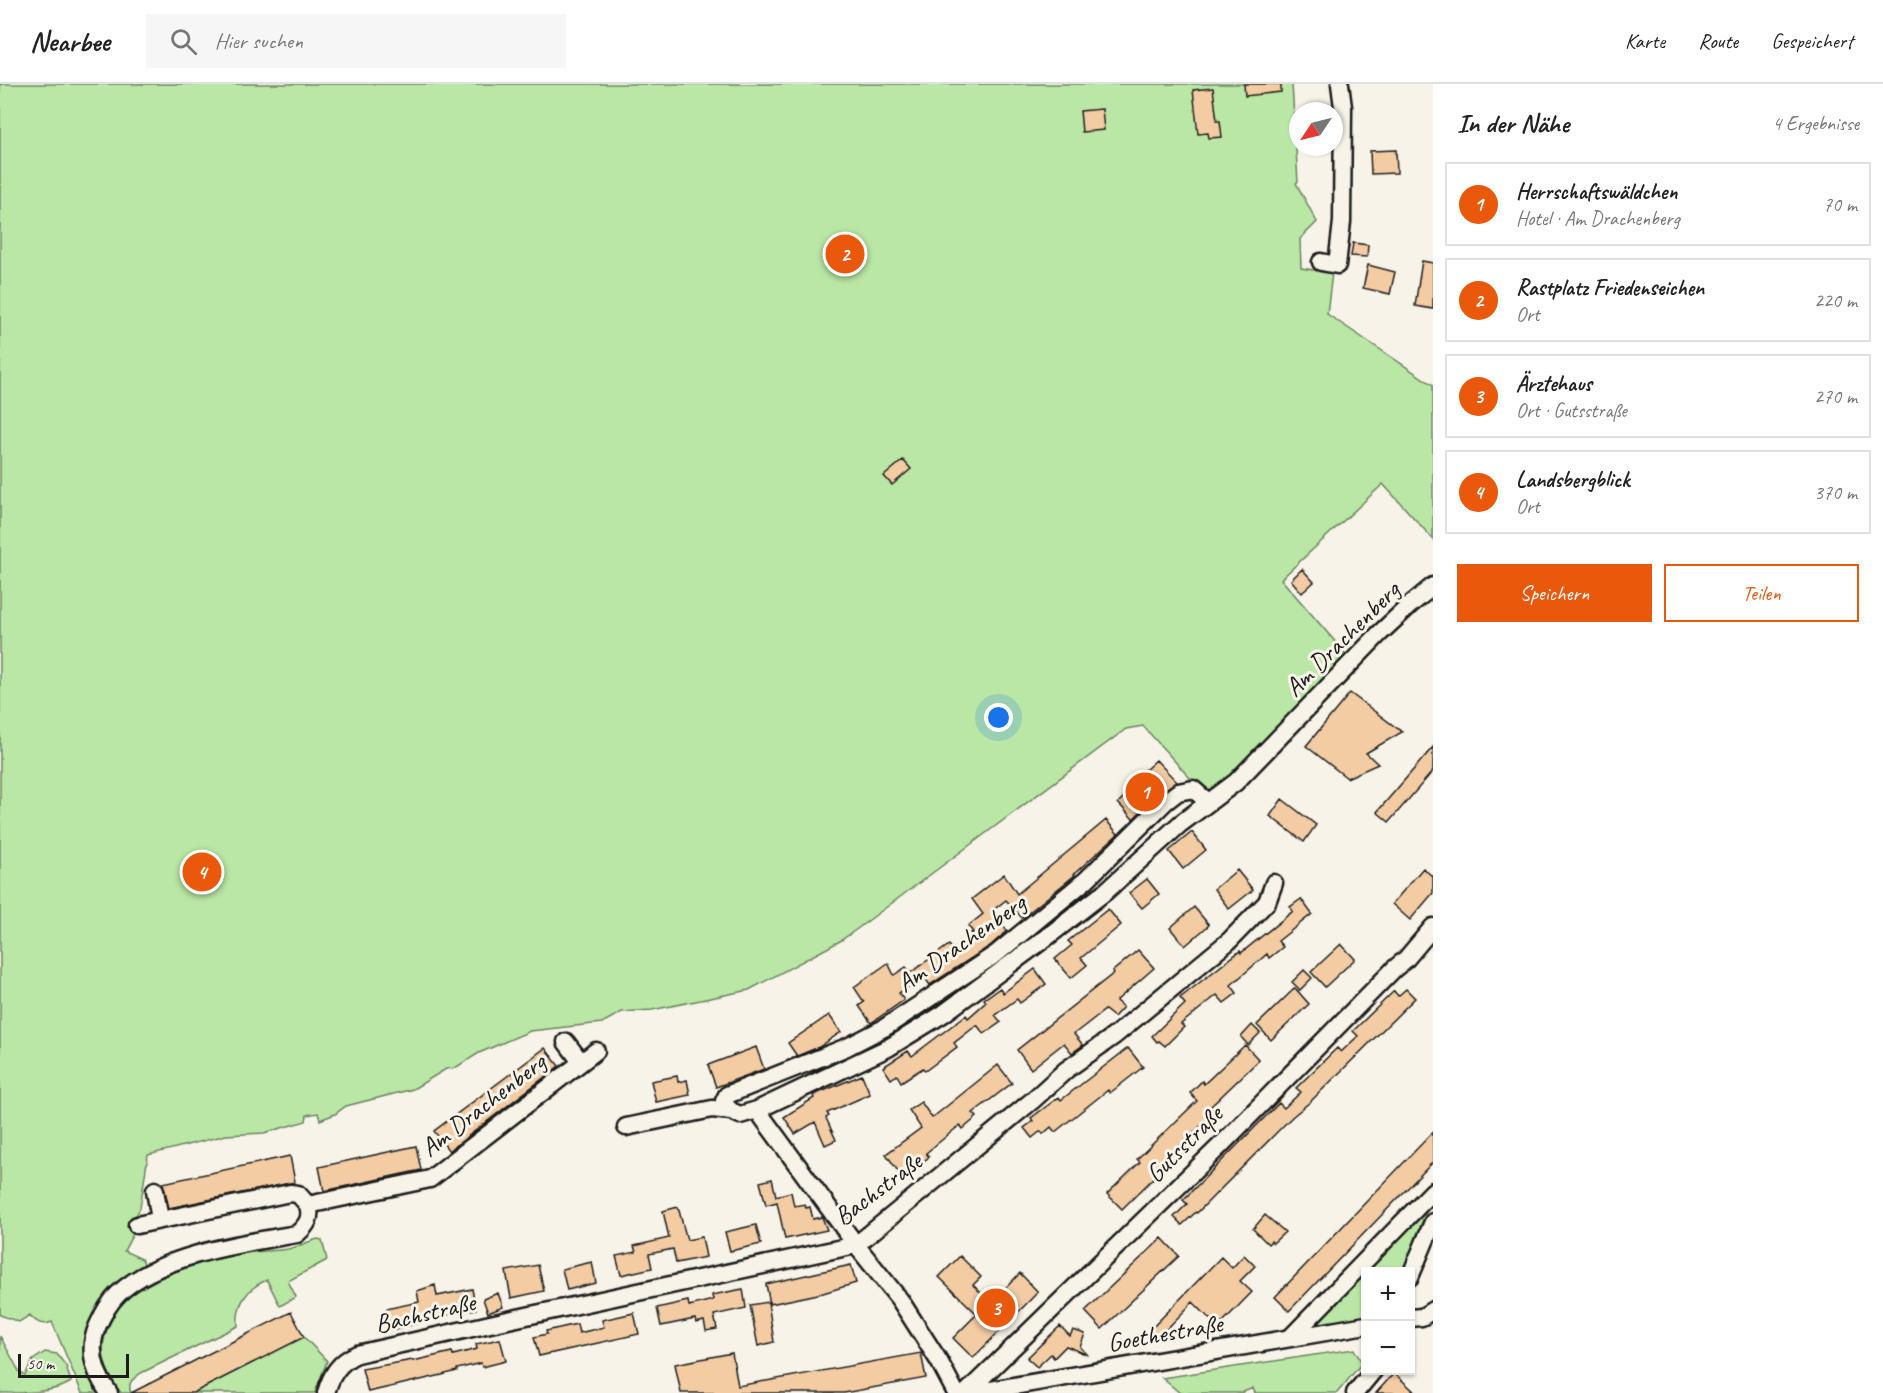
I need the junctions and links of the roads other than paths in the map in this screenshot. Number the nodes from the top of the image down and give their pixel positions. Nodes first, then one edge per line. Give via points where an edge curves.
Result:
1 (1340, 84) edge
2 (1321, 262) dead end
3 (1433, 586) edge
4 (1208, 802) junction
5 (1274, 883) dead end
6 (1433, 927) edge
7 (566, 1042) dead end
8 (596, 1051) dead end
9 (581, 1062) junction
10 (757, 1110) junction
11 (731, 1112) junction
12 (626, 1127) dead end
13 (155, 1190) dead end
14 (1433, 1191) edge
15 (308, 1205) junction
16 (160, 1220) junction
17 (1433, 1222) edge
18 (137, 1225) dead end
19 (856, 1245) junction
20 (1414, 1267) edge
21 (1433, 1311) edge
22 (1415, 1318) edge
23 (1361, 1326) edge
24 (1291, 1337) junction
25 (1371, 1375) edge
26 (109, 1393) edge
27 (326, 1393) edge
28 (956, 1393) edge
29 (966, 1393) edge
30 (972, 1393) edge
31 (1355, 1393) edge

1 - 2 street via 1342,222 1337,265
3 - 4 street, Am Drachenberg via 1379,634 1236,782
4 - 10 street, Am Drachenberg via 1105,892 943,1014 888,1048
4 - 11 street, Am Drachenberg via 1193,789 1178,792 1086,880 996,954 884,1028 727,1095 724,1101
5 - 19 street, Bachstraße via 1267,902 1229,941
6 - 29 street, Gutsstraße via 1406,959 1231,1134
7 - 9 street, Am Drachenberg
8 - 9 street, Am Drachenberg
9 - 15 street, Am Drachenberg via 430,1179
10 - 11 street, Am Drachenberg via 740,1115
10 - 19 street
11 - 12 street, Am Drachenberg via 712,1109
13 - 16 street
14 - 24 street
15 - 16 street via 298,1194 290,1193
15 - 26 street via 309,1220 297,1234 184,1259 150,1272 120,1292 93,1336 95,1370
16 - 18 street
17 - 20 street
19 - 27 street, Bachstraße via 357,1354 337,1368
19 - 28 street via 900,1300
21 - 22 street
23 - 24 street, Goethestraße
24 - 30 street, Goethestraße
25 - 31 street

